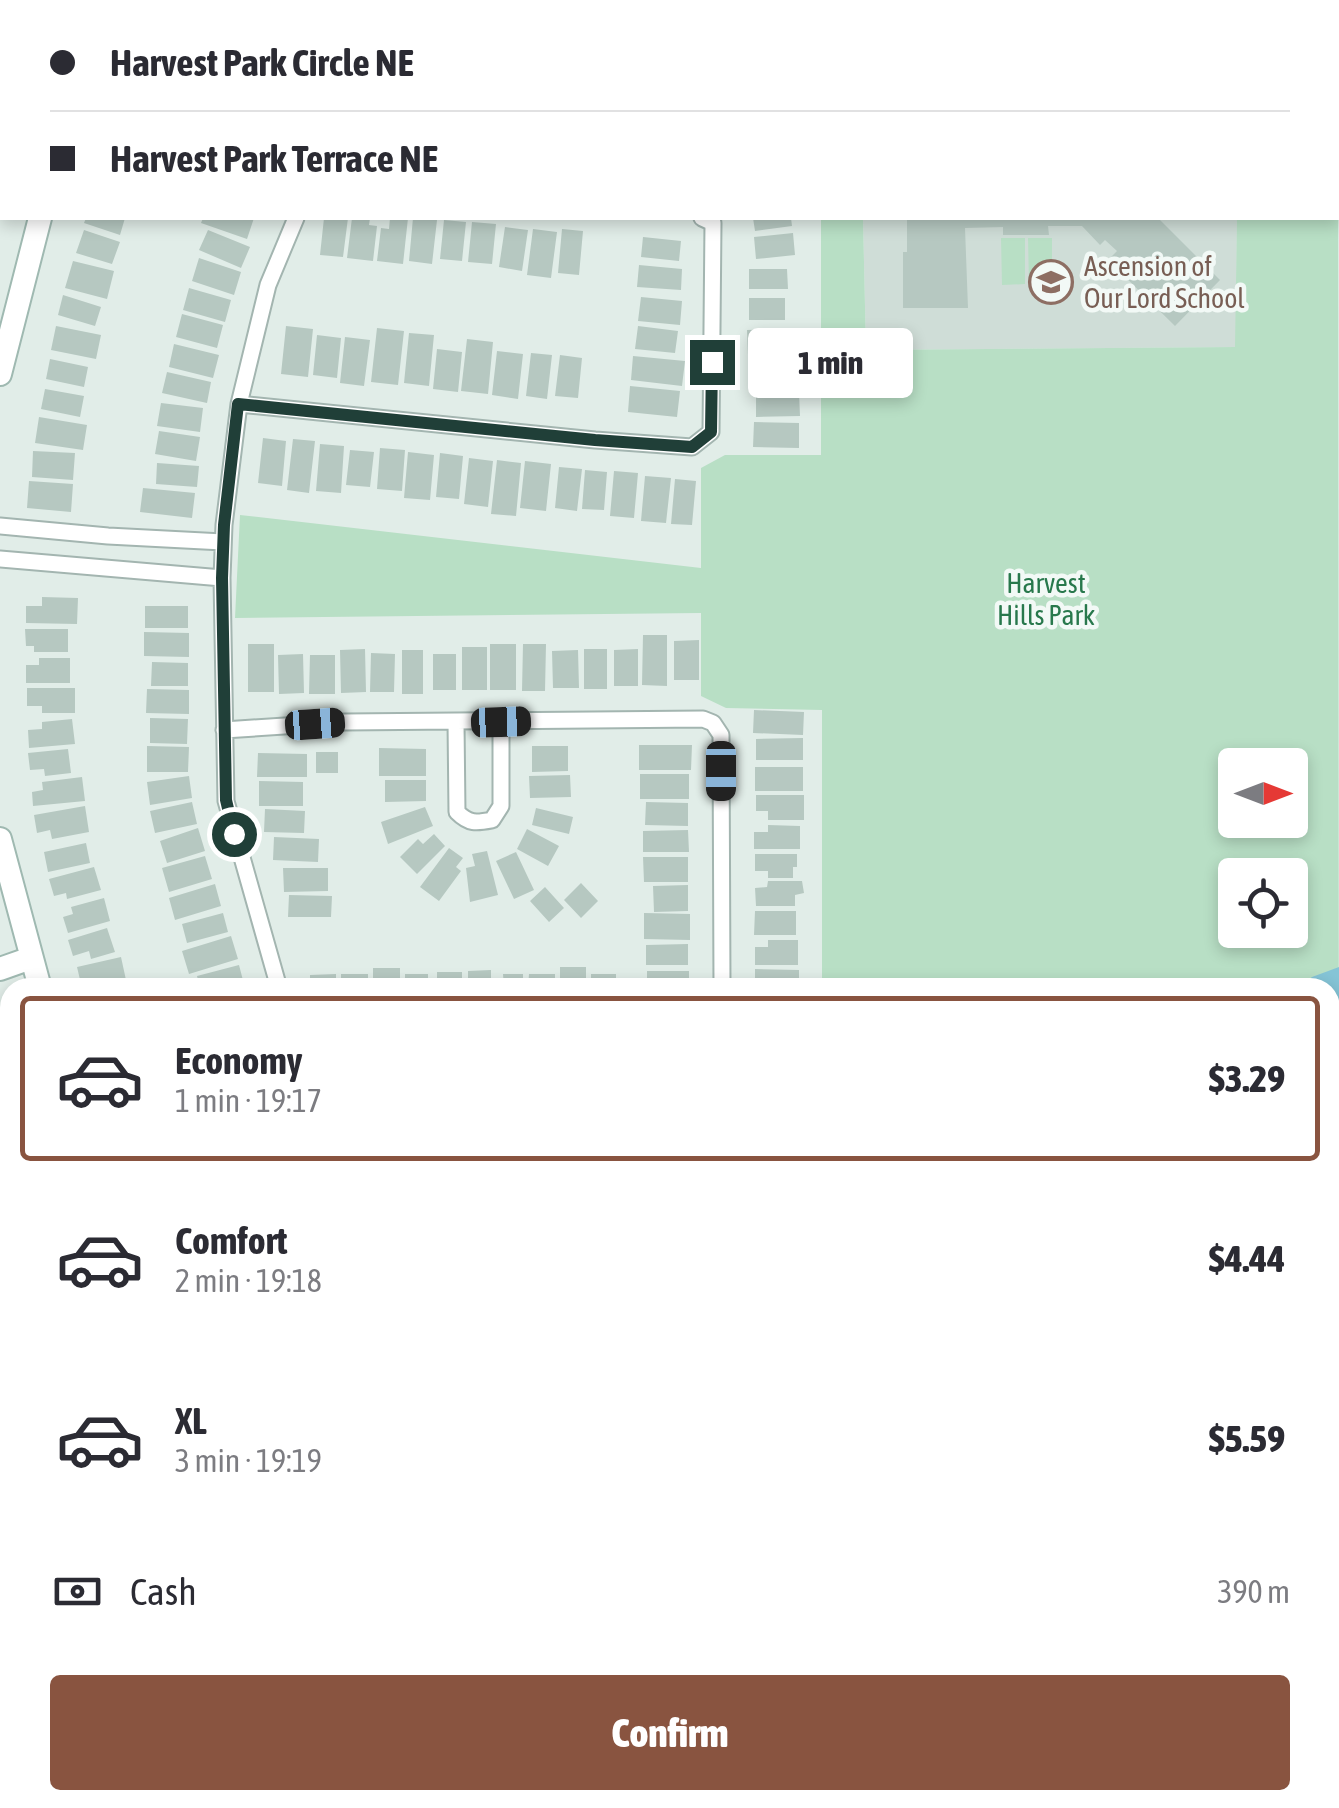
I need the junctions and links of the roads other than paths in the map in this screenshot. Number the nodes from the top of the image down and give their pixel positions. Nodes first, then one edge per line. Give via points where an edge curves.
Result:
1 (39, 220) edge
2 (295, 220) edge
3 (705, 220) edge
4 (0, 374) edge
5 (238, 404) junction
6 (0, 526) edge
7 (223, 542) junction
8 (0, 559) edge
9 (222, 578) junction
10 (456, 722) junction
11 (501, 722) junction
12 (224, 730) junction
13 (0, 839) edge
14 (11, 932) edge
15 (31, 958) junction
16 (0, 969) edge
17 (37, 978) edge
18 (276, 978) edge
19 (722, 978) edge

1 - 4 street
2 - 5 street via 268,285
3 - 5 street via 712,224 711,432 692,447
5 - 7 street
6 - 7 street
7 - 9 street
8 - 9 street
9 - 12 street
10 - 11 street
10 - 11 street via 456,812 477,823 492,820 501,806
10 - 12 street
11 - 19 street via 714,723 721,735
12 - 18 street via 226,800
13 - 14 street
14 - 15 street
15 - 16 street
15 - 17 street

